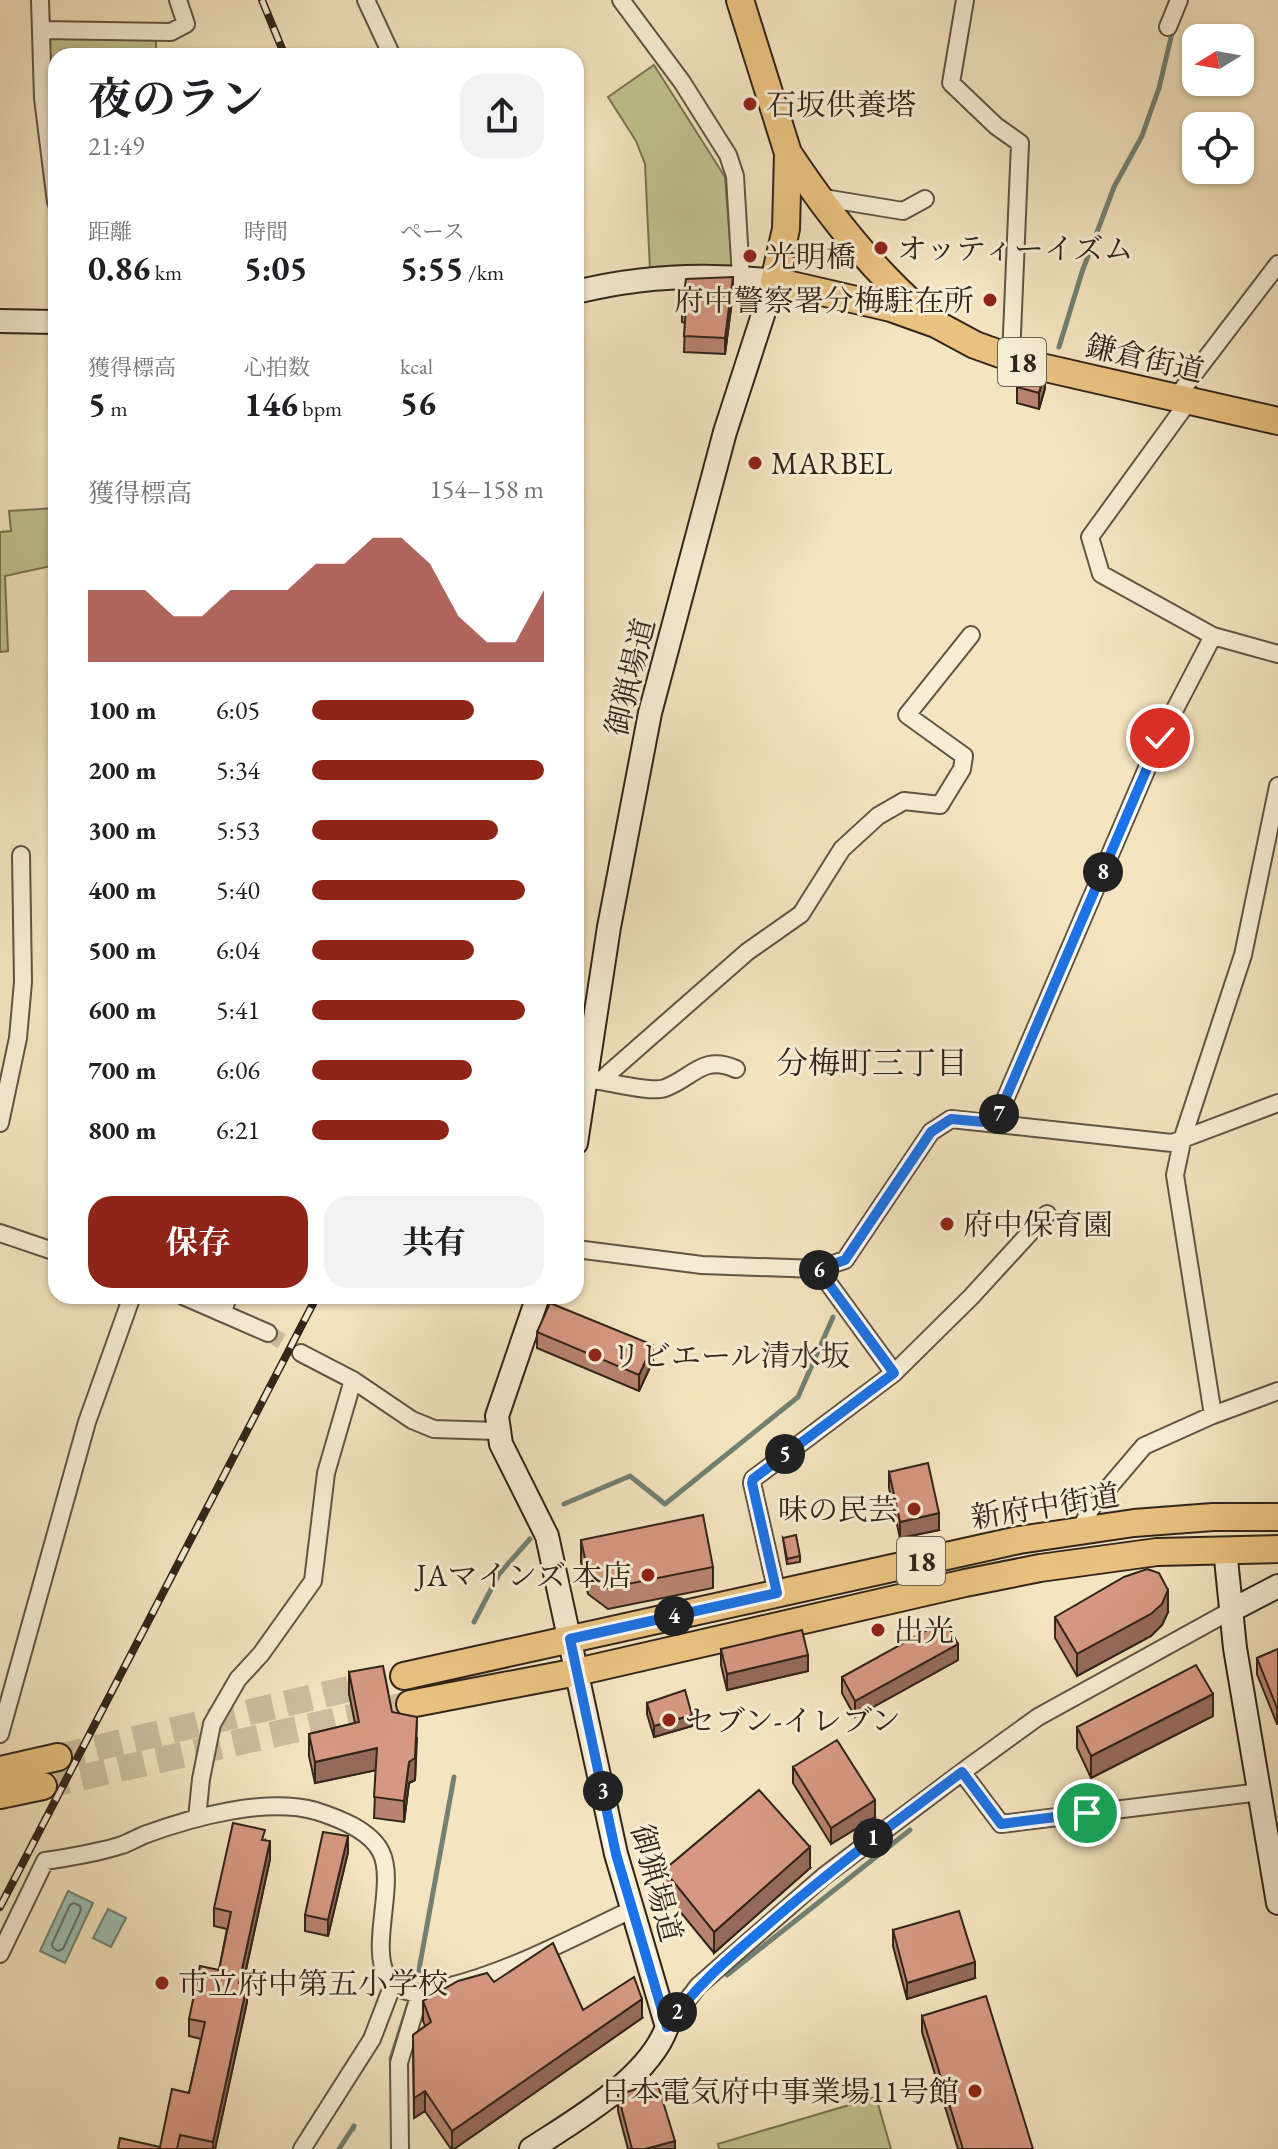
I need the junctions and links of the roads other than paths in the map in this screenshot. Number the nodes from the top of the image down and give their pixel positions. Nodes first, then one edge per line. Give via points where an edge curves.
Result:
1 (40, 0) edge
2 (178, 0) edge
3 (366, 0) edge
4 (621, 0) edge
5 (740, 0) edge
6 (965, 0) edge
7 (1179, 0) edge
8 (1168, 27) dead end
9 (41, 30) junction
10 (388, 48) edge
11 (48, 138) edge
12 (788, 153) junction
13 (817, 197) junction
14 (925, 199) dead end
15 (1278, 264) edge
16 (741, 278) junction
17 (774, 281) junction
18 (584, 290) edge
19 (0, 321) edge
20 (48, 322) edge
21 (936, 324) junction
22 (1011, 358) junction
23 (1181, 400) junction
24 (1278, 421) edge
25 (971, 635) dead end
26 (1213, 636) junction
27 (1278, 654) edge
28 (1278, 786) edge
29 (21, 855) dead end
30 (736, 1069) dead end
31 (593, 1081) junction
32 (1278, 1103) edge
33 (584, 1114) edge
34 (0, 1123) edge
35 (995, 1123) junction
36 (1182, 1141) junction
37 (1047, 1214) dead end
38 (0, 1233) edge
39 (48, 1249) edge
40 (584, 1250) edge
41 (818, 1269) junction
42 (129, 1304) edge
43 (225, 1304) edge
44 (535, 1304) edge
45 (268, 1333) tunnel mouth
46 (301, 1353) tunnel mouth
47 (894, 1373) junction
48 (353, 1380) junction
49 (1278, 1391) edge
50 (1213, 1415) junction
51 (497, 1431) junction
52 (1278, 1517) edge
53 (1080, 1529) junction
54 (1225, 1549) junction
55 (1278, 1549) edge
56 (1278, 1586) edge
57 (777, 1593) junction
58 (1232, 1610) junction
59 (570, 1639) junction
60 (577, 1672) junction
61 (404, 1676) tunnel mouth
62 (410, 1704) tunnel mouth
63 (0, 1734) edge
64 (58, 1757) tunnel mouth
65 (0, 1770) edge
66 (962, 1772) junction
67 (43, 1786) tunnel mouth
68 (1260, 1792) junction
69 (0, 1795) edge
70 (197, 1818) junction
71 (1278, 1903) edge
72 (631, 1910) junction
73 (0, 1954) edge
74 (393, 1984) junction
75 (420, 1993) junction
76 (667, 2027) junction
77 (302, 2149) edge
78 (400, 2149) edge
79 (531, 2149) edge

1 - 9 street
2 - 9 street via 186,24 171,32
3 - 10 street
4 - 16 street via 728,155 735,176
5 - 12 main road, 18
6 - 22 street via 951,83 1020,143
7 - 8 street
9 - 11 street
12 - 13 main road, 18
12 - 17 main road, 18 via 786,229
13 - 14 street via 903,211
13 - 21 main road, 18 via 877,270
15 - 23 street
16 - 17 street
16 - 18 street via 628,280
17 - 21 main road, 鎌倉街道 / 18
17 - 31 street, 御猟場道 via 717,461 650,713 609,927
19 - 20 street
21 - 22 main road, 鎌倉街道 / 18
22 - 23 main road, 鎌倉街道 / 18
23 - 24 main road, 鎌倉街道 / 18
23 - 26 street via 1090,537 1101,574
25 - 31 street via 907,715 964,756 940,805 904,801 878,816 842,849 801,914 747,952
26 - 27 street
26 - 35 street via 1160,738
28 - 36 street via 1243,955
29 - 34 street via 21,1010
30 - 31 street via 705,1065 662,1089
31 - 33 street, 御猟場道
32 - 36 street
35 - 36 street
35 - 41 street via 951,1119 931,1132 845,1260
36 - 50 street via 1175,1175
37 - 47 street
38 - 39 street
40 - 41 street via 702,1265
41 - 47 street
42 - 63 street via 87,1422
43 - 45 street
44 - 51 street via 497,1416
46 - 48 street
47 - 57 street via 753,1479
48 - 51 street via 434,1429
48 - 70 street via 326,1473 313,1581 238,1679 212,1724
49 - 50 street
50 - 53 street via 1144,1446
51 - 59 street, 御猟場道 via 547,1536
52 - 53 main road, 新府中街道 / 18
53 - 57 main road, 新府中街道 / 18
54 - 55 main road, 新府中街道 / 18
54 - 58 street
54 - 60 main road, 新府中街道 / 18 via 1040,1568
56 - 58 street
57 - 59 main road, 新府中街道 / 18
58 - 66 street via 1038,1717
58 - 68 street
59 - 60 street, 御猟場道
59 - 61 main road, 新府中街道 / 18
60 - 62 main road, 新府中街道 / 18
60 - 72 street, 御猟場道
64 - 65 main road
66 - 68 street via 1001,1824
66 - 76 street via 790,1905 698,1986
67 - 69 main road
68 - 71 street
70 - 73 street via 124,1844 45,1861
70 - 74 street via 269,1806 313,1810 347,1822 373,1841 382,1854 387,1883 380,1965
72 - 75 street via 499,1971
72 - 76 street, 御猟場道
74 - 75 street
74 - 77 street via 372,2039
75 - 78 street via 399,2063
76 - 79 street via 641,2069

